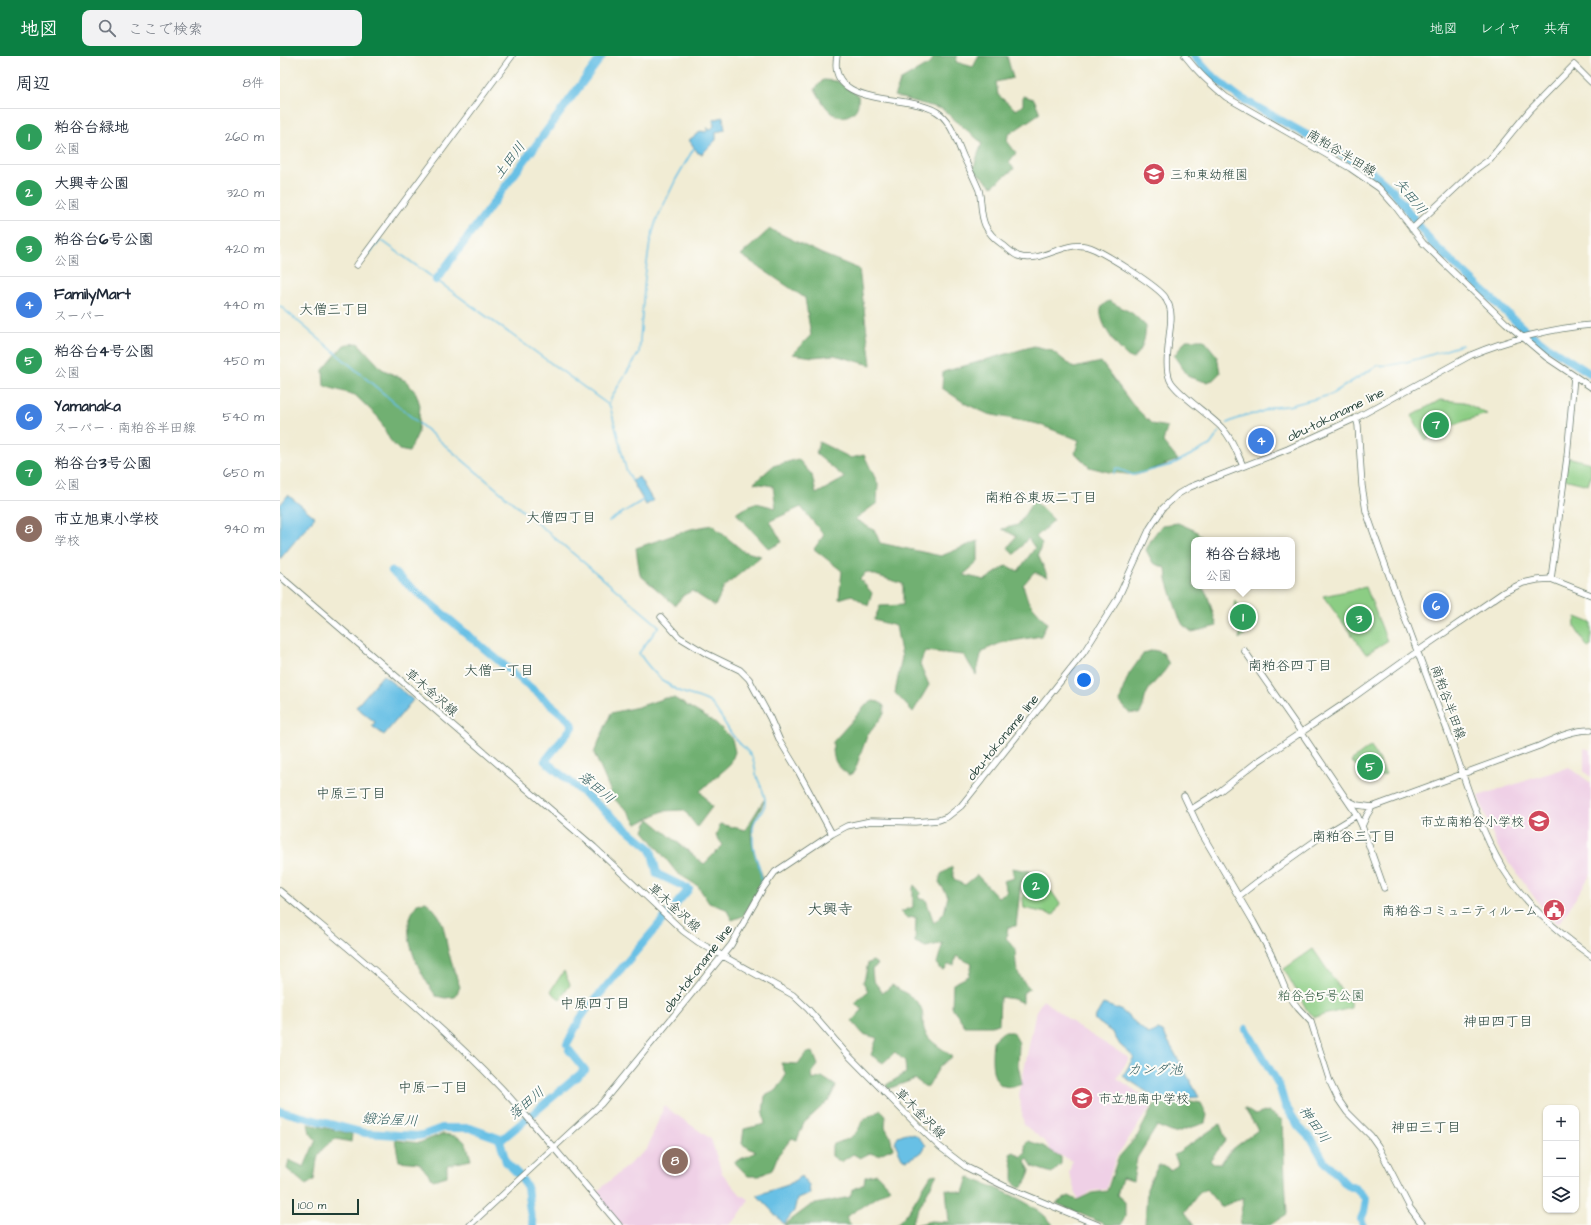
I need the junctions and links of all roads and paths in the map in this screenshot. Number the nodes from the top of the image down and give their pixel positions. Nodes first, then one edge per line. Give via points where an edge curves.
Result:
1 (512, 56) edge
2 (837, 56) edge
3 (1186, 56) edge
4 (1591, 82) edge
5 (1412, 228) junction
6 (357, 265) dead end
7 (1591, 325) edge
8 (1524, 337) junction
9 (1574, 376) junction
10 (1591, 387) edge
11 (1356, 418) junction
12 (1244, 466) junction
13 (280, 576) edge
14 (1551, 579) junction
15 (1591, 594) edge
16 (660, 617) dead end
17 (1244, 650) dead end
18 (1418, 651) junction
19 (1591, 730) edge
20 (1302, 732) junction
21 (1463, 773) junction
22 (1184, 796) dead end
23 (1346, 799) junction
24 (1372, 807) junction
25 (1190, 810) junction
26 (1356, 815) junction
27 (1362, 826) junction
28 (832, 834) junction
29 (1384, 888) dead end
30 (280, 891) edge
31 (1239, 896) junction
32 (722, 955) junction
33 (1591, 956) edge
34 (553, 1147) junction
35 (470, 1225) edge
36 (619, 1225) edge
37 (1098, 1225) edge
38 (1423, 1225) edge

1 - 6 street
2 - 12 street via 836,64 840,76 845,85 852,90 926,106 943,117 977,185 985,226 1016,255 1032,257 1064,247 1084,246 1094,249 1126,269 1165,297 1171,316 1168,365 1170,380 1228,435
3 - 5 street, 南粕谷半田線 via 1204,78 1226,97 1350,168 1378,188
4 - 5 street via 1574,65 1529,111 1490,159
5 - 8 street, 南粕谷半田線 via 1423,243
7 - 8 street, obu-tokoname line
8 - 9 street, 南粕谷半田線 via 1546,357
8 - 11 street, obu-tokoname line via 1470,355
9 - 10 street, 南粕谷半田線
9 - 14 street via 1567,457
11 - 12 street, obu-tokoname line
11 - 18 street, 南粕谷半田線 via 1366,511
12 - 28 street, obu-tokoname line via 1190,487 1163,508 1143,541 1118,598 1096,635 961,806 939,820 871,821 847,826
13 - 32 street, 草木金沢線 via 594,846 683,931
14 - 15 street
14 - 18 street via 1523,583 1504,592
16 - 28 street via 679,637 740,670 749,679
17 - 20 street
18 - 20 street
18 - 21 street, 南粕谷半田線
19 - 21 street via 1561,735 1539,746
20 - 23 street
20 - 25 street
21 - 24 street
21 - 33 street, 南粕谷半田線 via 1491,845 1510,878 1549,924
22 - 25 street
23 - 24 street via 1357,805
23 - 26 street
24 - 27 street
25 - 31 street
26 - 27 street
26 - 31 street via 1319,838
27 - 29 street
28 - 32 street, obu-tokoname line via 776,872
30 - 34 street via 446,1034 502,1090
31 - 38 street via 1271,954 1287,993 1311,1022 1338,1099 1346,1112 1378,1146 1410,1208
32 - 34 street, obu-tokoname line via 601,1104
32 - 37 street, 草木金沢線 via 793,995 918,1126 966,1167 1004,1186
34 - 35 street, obu-tokoname line
34 - 36 street

